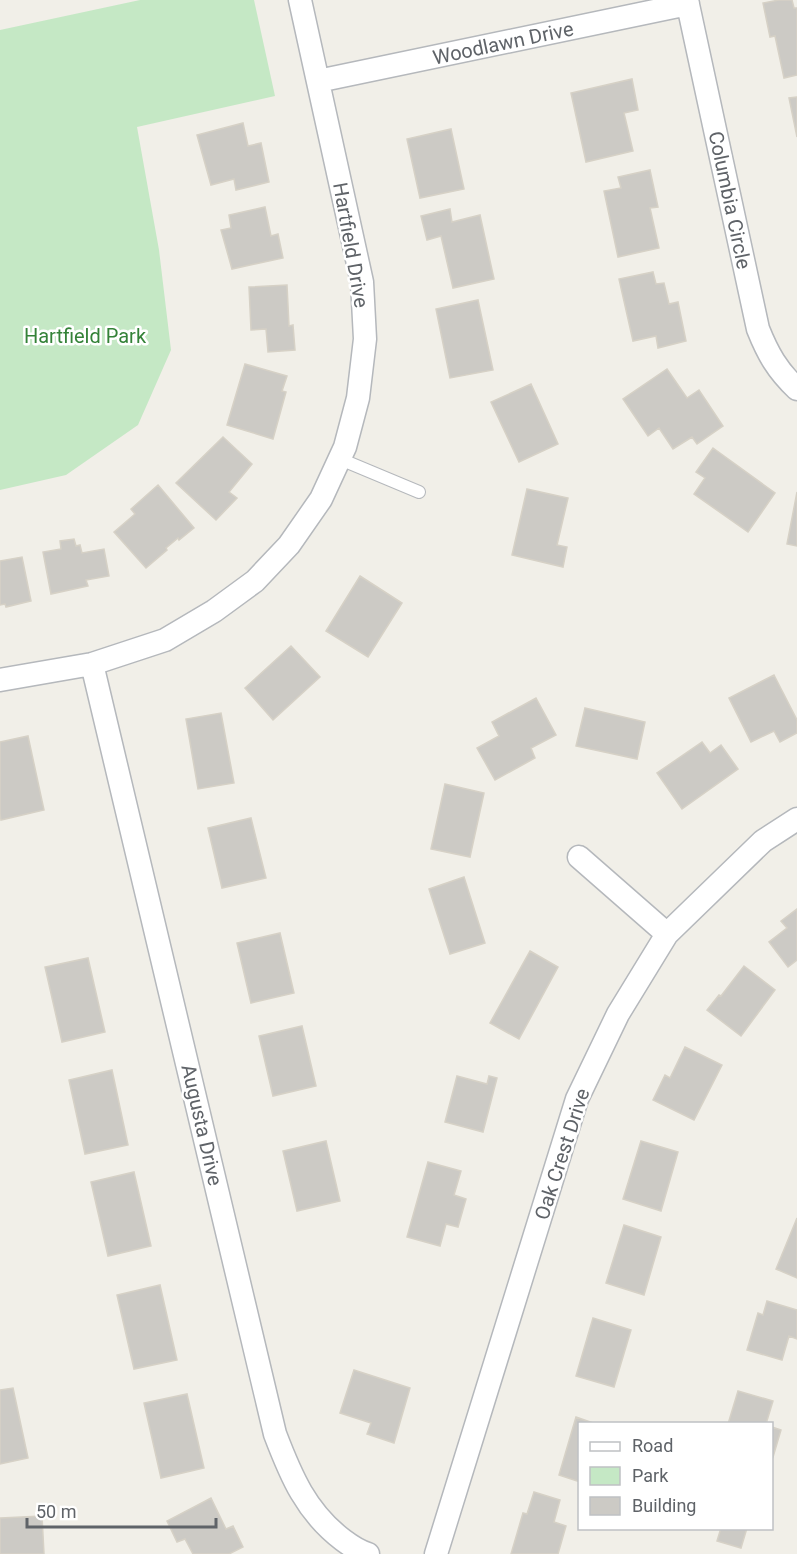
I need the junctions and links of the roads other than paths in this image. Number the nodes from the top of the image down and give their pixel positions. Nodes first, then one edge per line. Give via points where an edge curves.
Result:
1 (300, 0) edge
2 (687, 2) edge
3 (318, 81) junction
4 (797, 390) edge
5 (340, 459) junction
6 (419, 492) dead end
7 (92, 664) junction
8 (0, 680) edge
9 (797, 819) edge
10 (579, 857) dead end
11 (667, 934) junction
12 (368, 1554) edge
13 (436, 1554) edge

1 - 3 street, Hartfield Drive
2 - 3 street, Woodlawn Drive
2 - 4 street, Columbia Circle via 758,329 768,353
3 - 5 street, Hartfield Drive via 362,282 365,339 358,398
5 - 6 lane
5 - 7 street, Hartfield Drive via 321,499 289,544 255,581 165,640
7 - 8 street, Hartfield Drive
7 - 12 street, Augusta Drive via 275,1434 291,1476 310,1508 330,1530
9 - 11 street, Oak Crest Drive via 763,841
10 - 11 street
11 - 13 street, Oak Crest Drive via 618,1014 577,1099

